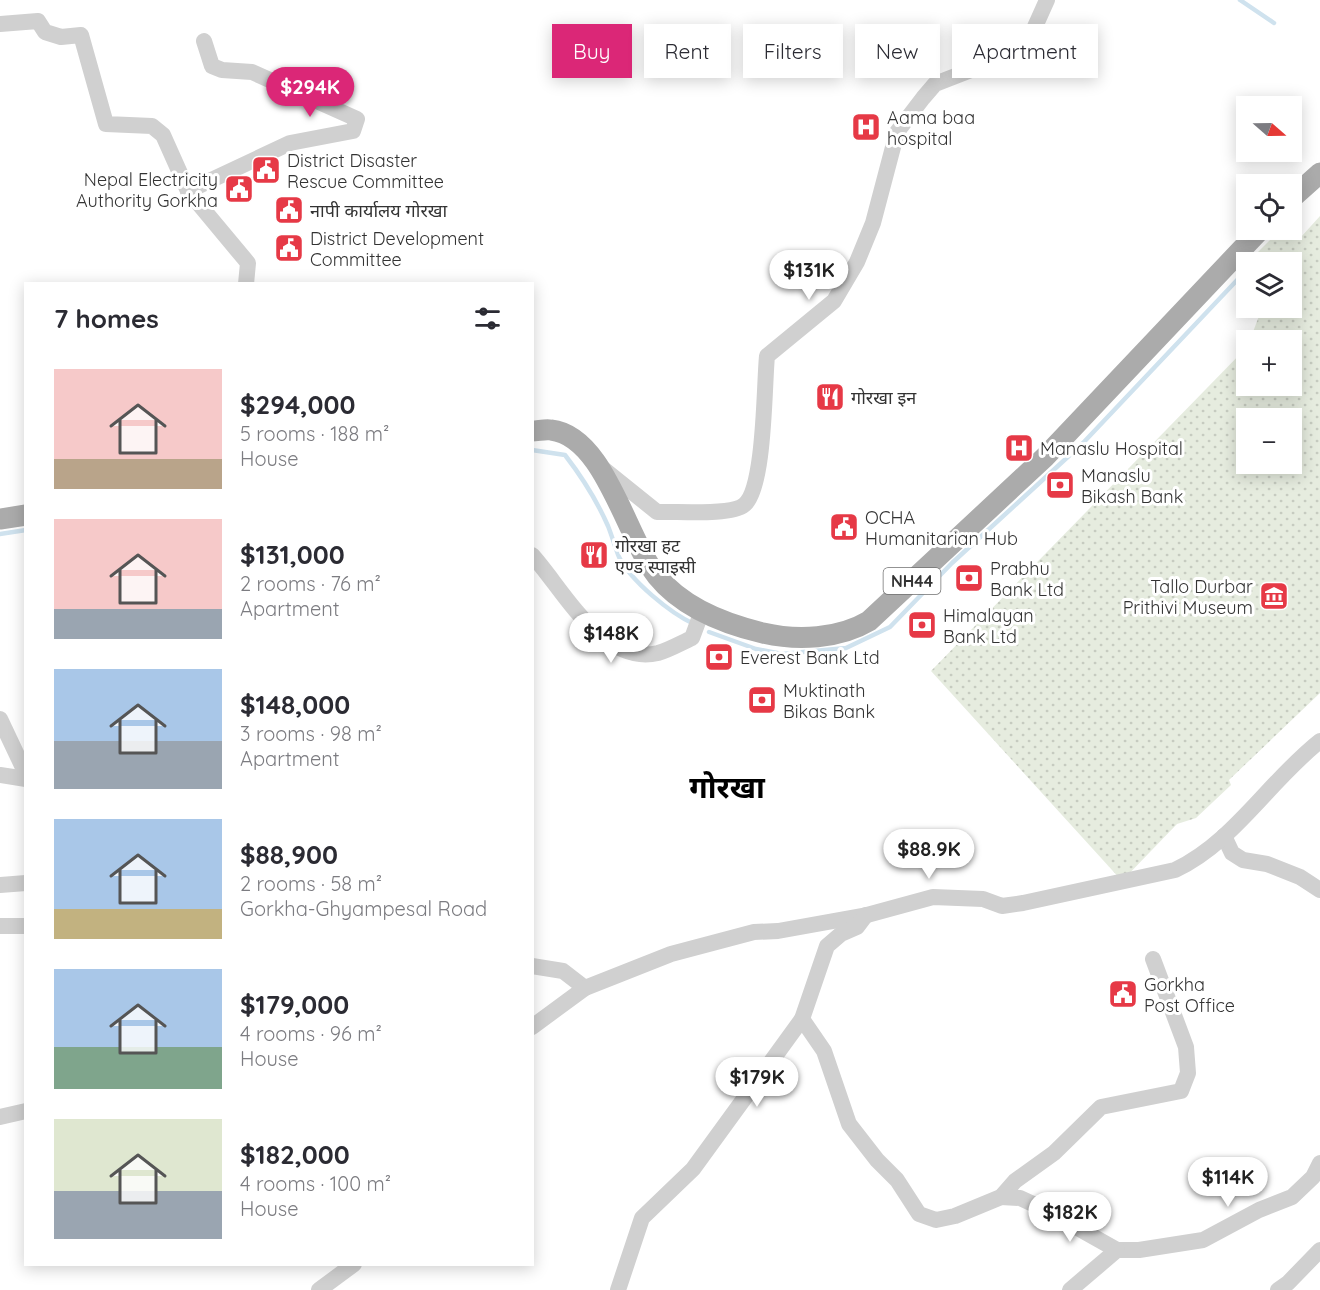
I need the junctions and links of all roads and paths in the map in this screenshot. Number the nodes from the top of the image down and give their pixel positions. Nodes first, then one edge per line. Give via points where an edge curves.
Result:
1 (1047, 0) edge
2 (0, 24) edge
3 (204, 41) dead end
4 (1320, 172) edge
5 (1302, 189) edge
6 (188, 191) junction
7 (1251, 240) edge
8 (246, 282) edge
9 (534, 431) edge
10 (596, 462) junction
11 (24, 515) edge
12 (0, 519) edge
13 (534, 558) edge
14 (702, 611) junction
15 (0, 719) edge
16 (1320, 741) edge
17 (24, 772) edge
18 (0, 775) edge
19 (24, 776) edge
20 (1224, 836) junction
21 (24, 883) edge
22 (0, 885) edge
23 (1320, 890) edge
24 (867, 915) junction
25 (0, 926) edge
26 (24, 926) edge
27 (1153, 959) dead end
28 (534, 966) edge
29 (585, 988) junction
30 (802, 1019) junction
31 (534, 1026) edge
32 (24, 1111) edge
33 (0, 1117) edge
34 (1320, 1163) edge
35 (1001, 1197) junction
36 (1117, 1250) junction
37 (1320, 1250) edge
38 (351, 1266) edge
39 (320, 1290) edge
40 (618, 1290) edge
41 (1070, 1290) edge
42 (1278, 1290) edge

1 - 10 street via 1025,49 935,84 897,132 873,223 834,302 767,356 757,472 752,496 743,507 657,512
2 - 6 street via 38,21 45,32 61,37 81,35 106,124 152,126 163,135
3 - 6 street via 212,66 252,72 357,119 353,131 290,143
4 - 5 main road
6 - 8 street via 248,263
7 - 14 main road, NH44 via 1045,457 869,621 819,637 782,638
9 - 10 main road, NH44 via 551,430 570,436
10 - 14 main road, NH44 via 652,569 676,594
11 - 12 main road
13 - 14 street via 584,621 613,646 640,654 657,653 692,638
15 - 17 street
16 - 20 street
18 - 19 street
20 - 23 street via 1232,853 1243,860 1278,868
20 - 24 street via 1195,861 1175,870 1107,886 1002,906 983,899 933,897
21 - 22 street
24 - 29 street via 754,932 671,954
24 - 30 street via 857,927 826,946
25 - 26 street
27 - 35 street via 1186,1047 1188,1073 1181,1091 1101,1107
28 - 29 street via 563,972
29 - 31 street
30 - 35 street via 824,1051 849,1124 897,1180 919,1214 936,1220
30 - 40 street via 693,1169 642,1218
32 - 33 street
34 - 36 street via 1313,1178 1292,1197 1203,1240
35 - 36 street via 1020,1198
36 - 41 street
37 - 42 street
38 - 39 street

